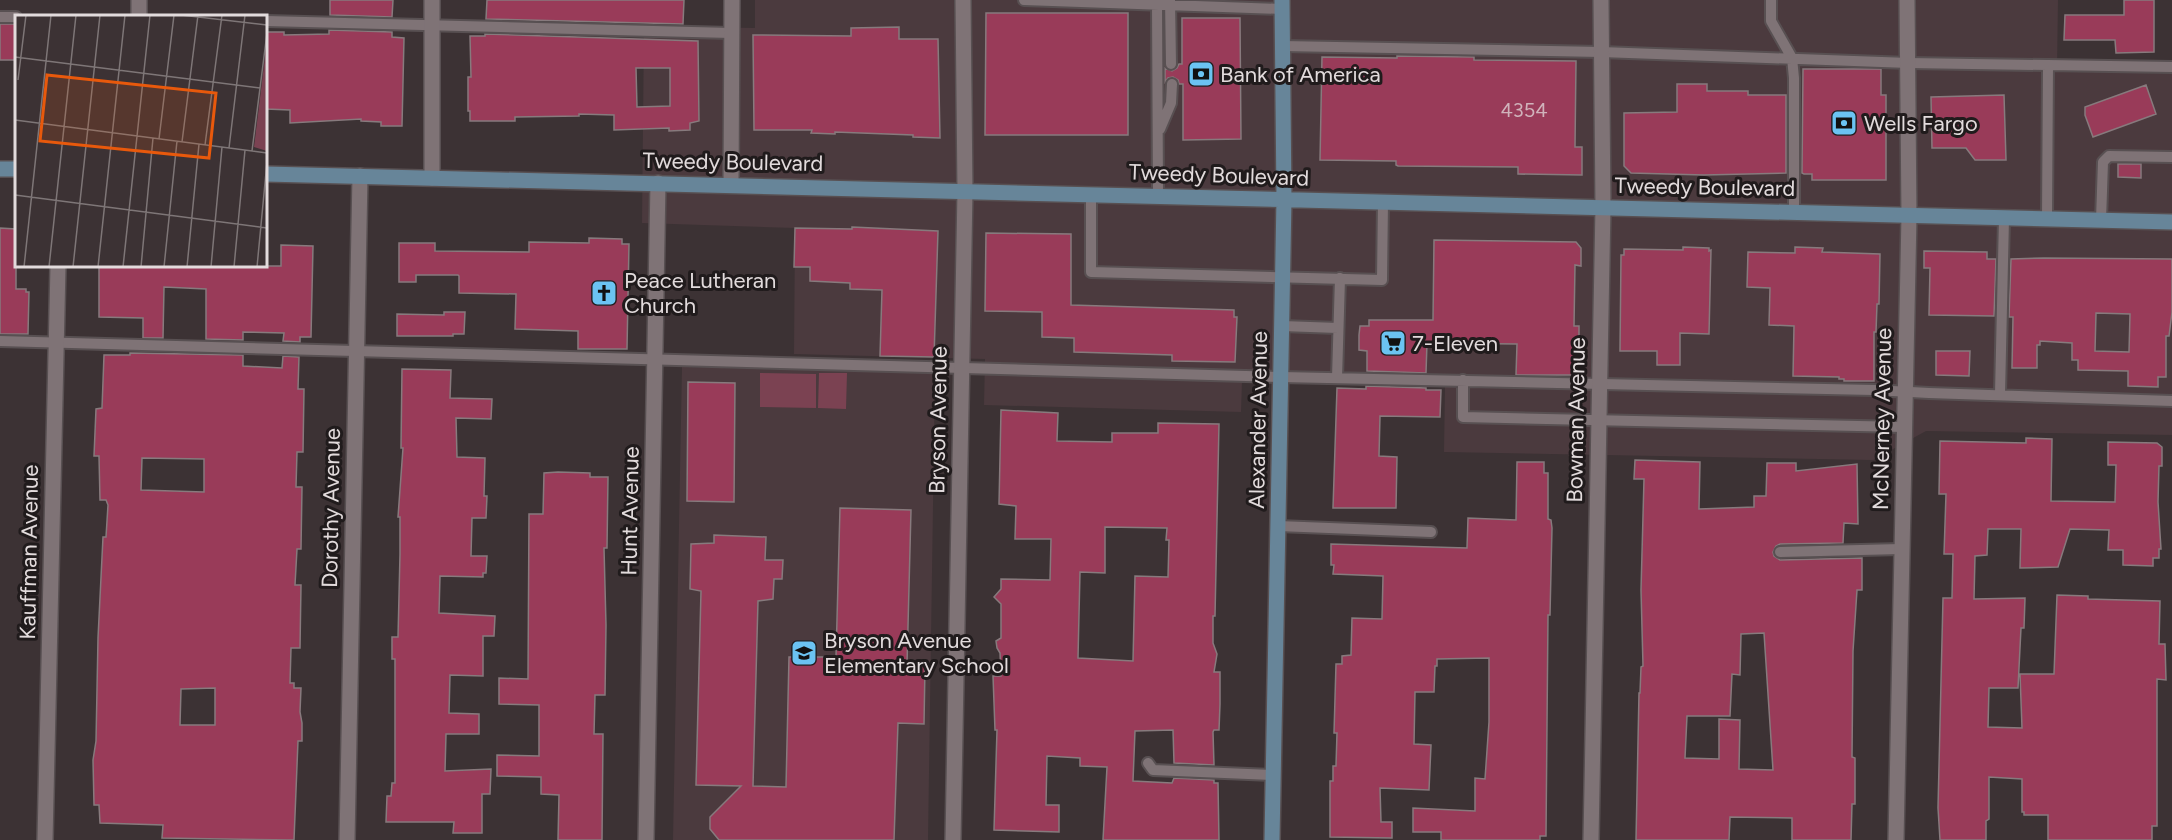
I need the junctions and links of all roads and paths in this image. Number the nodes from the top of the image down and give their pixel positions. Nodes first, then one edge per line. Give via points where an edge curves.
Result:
1 (432, 0) edge
2 (732, 0) edge
3 (963, 0) edge
4 (1024, 0) edge
5 (1600, 0) edge
6 (1771, 0) edge
7 (1908, 0) edge
8 (1171, 2) edge
9 (1157, 3) junction
10 (1282, 4) edge
11 (267, 21) edge
12 (432, 25) junction
13 (732, 33) junction
14 (1282, 46) junction
15 (1601, 52) junction
16 (1792, 58) junction
17 (1909, 63) junction
18 (1171, 64) dead end
19 (2048, 64) junction
20 (2172, 67) edge
21 (1172, 84) dead end
22 (1158, 132) junction
23 (2172, 157) edge
24 (267, 174) edge
25 (360, 176) junction
26 (432, 177) junction
27 (658, 183) junction
28 (731, 185) junction
29 (965, 191) junction
30 (1091, 194) junction
31 (1158, 195) junction
32 (1284, 199) junction
33 (1383, 202) junction
34 (1603, 207) junction
35 (1794, 212) junction
36 (1909, 216) junction
37 (2004, 218) junction
38 (2047, 219) junction
39 (2101, 220) junction
40 (2172, 222) edge
41 (58, 267) edge
42 (1283, 277) junction
43 (1340, 278) junction
44 (1282, 327) junction
45 (1338, 328) junction
46 (0, 340) edge
47 (56, 342) junction
48 (357, 351) junction
49 (655, 358) junction
50 (962, 367) junction
51 (1281, 377) junction
52 (1337, 378) junction
53 (1463, 380) junction
54 (1599, 384) junction
55 (1905, 392) junction
56 (2000, 394) junction
57 (2172, 400) edge
58 (1599, 421) junction
59 (1904, 427) junction
60 (1278, 526) junction
61 (1431, 532) dead end
62 (1901, 549) junction
63 (1780, 552) dead end
64 (1148, 763) dead end
65 (1273, 775) junction
66 (45, 840) edge
67 (347, 840) edge
68 (646, 840) edge
69 (952, 840) edge
70 (1272, 840) edge
71 (1591, 840) edge
72 (1896, 840) edge

1 - 12 street
2 - 13 street
3 - 29 street, Bryson Avenue
4 - 9 lane
5 - 15 street, Bowman Avenue
6 - 16 lane via 1771,21
7 - 17 street, McNerney Avenue
8 - 9 lane
8 - 10 lane
8 - 18 lane
9 - 22 lane
10 - 14 main road, Alexander Avenue
11 - 12 lane
12 - 13 lane
12 - 26 street
13 - 28 street
14 - 15 lane
14 - 32 main road, Alexander Avenue
15 - 16 lane
15 - 34 street, Bowman Avenue
16 - 17 lane
16 - 35 lane
17 - 19 lane
17 - 36 street, McNerney Avenue
19 - 20 lane
19 - 38 lane
21 - 22 lane via 1171,104
22 - 31 lane
23 - 39 lane via 2109,156 2103,162
24 - 25 main road, Tweedy Boulevard
25 - 26 main road, Tweedy Boulevard
25 - 48 street, Dorothy Avenue
26 - 27 main road, Tweedy Boulevard
27 - 28 main road, Tweedy Boulevard
27 - 49 street, Hunt Avenue
28 - 29 main road, Tweedy Boulevard
29 - 30 main road, Tweedy Boulevard
29 - 50 street, Bryson Avenue
30 - 31 main road, Tweedy Boulevard
30 - 42 lane via 1091,272
31 - 32 main road, Tweedy Boulevard
32 - 33 main road, Tweedy Boulevard
32 - 42 main road, Alexander Avenue
33 - 34 main road, Tweedy Boulevard
33 - 43 lane via 1382,280
34 - 35 main road, Tweedy Boulevard
34 - 54 street, Bowman Avenue
35 - 36 main road, Tweedy Boulevard
36 - 37 main road, Tweedy Boulevard
36 - 55 street, McNerney Avenue
37 - 38 main road, Tweedy Boulevard
37 - 56 lane
38 - 39 main road, Tweedy Boulevard
39 - 40 main road, Tweedy Boulevard
41 - 47 street, Kauffman Avenue
42 - 43 lane
42 - 44 main road, Alexander Avenue
43 - 45 lane
44 - 45 lane
44 - 51 main road, Alexander Avenue
45 - 52 lane
46 - 47 lane
47 - 48 lane
47 - 66 street, Kauffman Avenue
48 - 49 lane via 538,361
48 - 67 street, Dorothy Avenue
49 - 50 lane
49 - 68 street, Hunt Avenue
50 - 51 lane
50 - 69 street, Bryson Avenue
51 - 52 lane
51 - 60 main road, Alexander Avenue
52 - 53 lane
53 - 54 lane
53 - 58 lane via 1463,417
54 - 55 lane
54 - 58 street, Bowman Avenue
55 - 56 lane
55 - 59 street, McNerney Avenue
56 - 57 lane
58 - 59 lane
58 - 71 street, Bowman Avenue
59 - 62 street, McNerney Avenue
60 - 61 lane
60 - 65 main road, Alexander Avenue
62 - 63 lane
62 - 72 street, McNerney Avenue
64 - 65 lane via 1153,770
65 - 70 main road, Alexander Avenue

